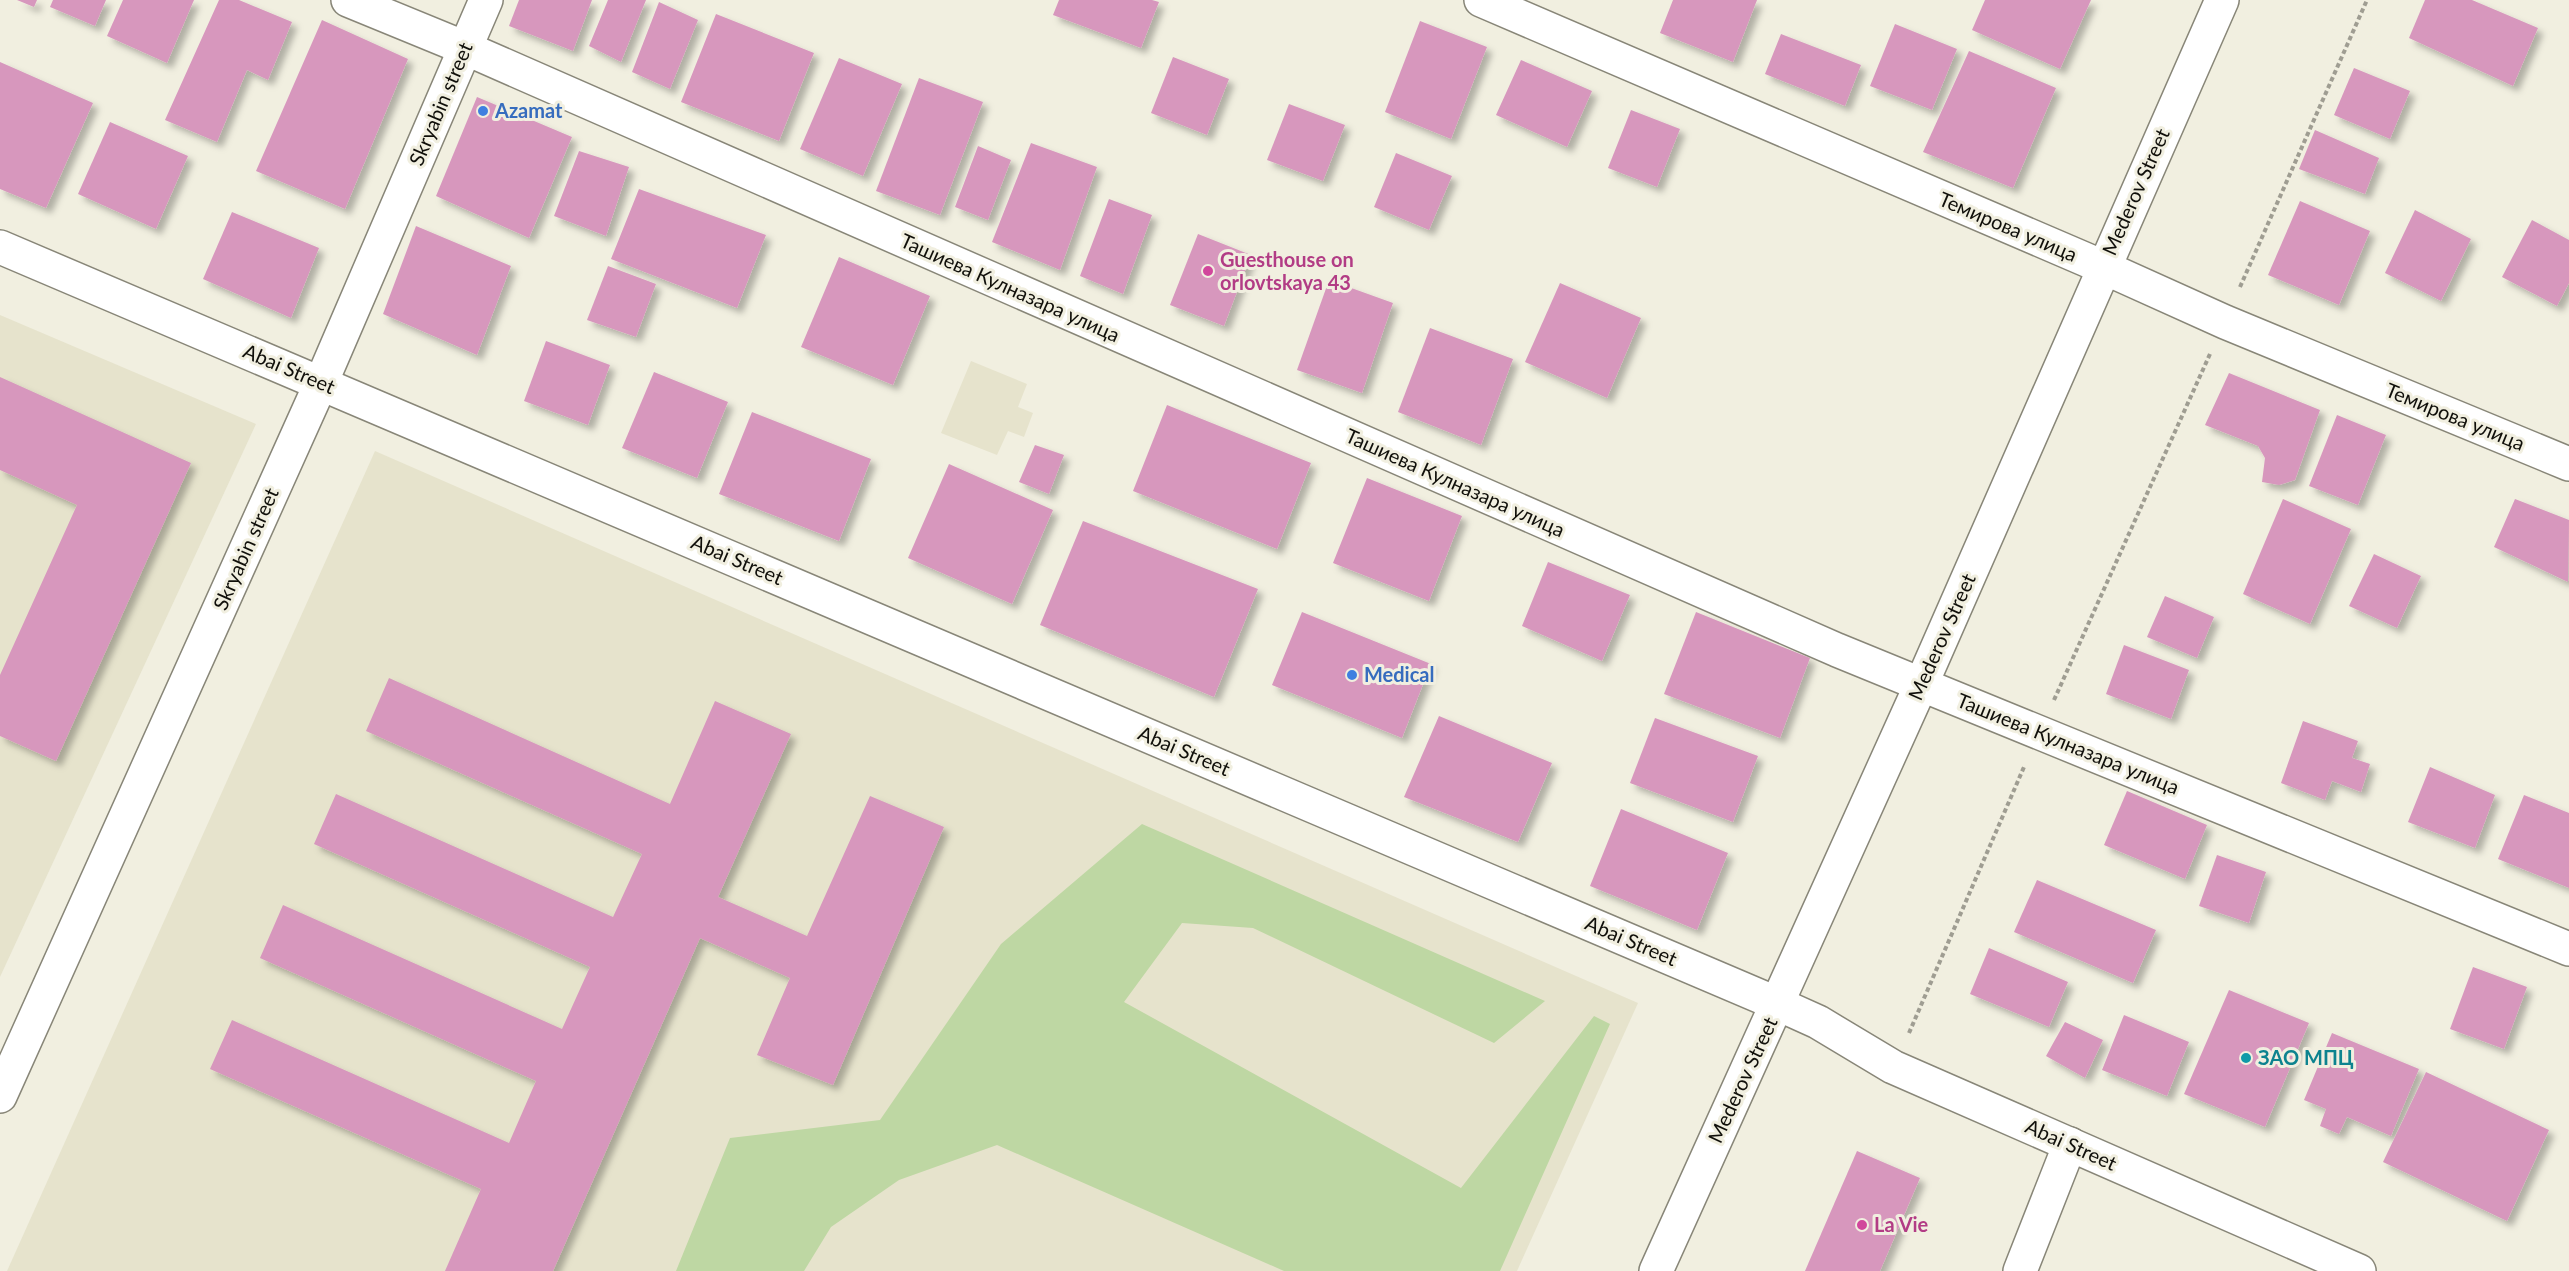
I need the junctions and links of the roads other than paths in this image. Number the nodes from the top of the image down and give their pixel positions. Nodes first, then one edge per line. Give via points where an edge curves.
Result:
1 (348, 0) edge
2 (486, 0) edge
3 (1481, 0) edge
4 (2222, 0) edge
5 (465, 48) junction
6 (0, 247) edge
7 (2103, 267) junction
8 (321, 382) junction
9 (2569, 464) edge
10 (1921, 685) junction
11 (2569, 949) edge
12 (1778, 1004) junction
13 (0, 1096) edge
14 (2070, 1144) junction
15 (1656, 1271) edge
16 (2020, 1271) edge
17 (2359, 1271) edge

1 - 5 street, Ташиева Кулназара улица
2 - 5 street, Skryabin street
3 - 7 street, Темирова улица
4 - 7 street, Mederov Street
5 - 8 street, Skryabin street
5 - 10 street, Ташиева Кулназара улица
6 - 8 street, Abai Street
7 - 9 street, Темирова улица via 2225,322
7 - 10 street, Mederov Street
8 - 12 street, Abai Street
8 - 13 street, Skryabin street
10 - 11 street, Ташиева Кулназара улица
10 - 12 street, Mederov Street
12 - 14 street, Abai Street via 1818,1022 1893,1067
12 - 15 street, Mederov Street
14 - 16 street
14 - 17 street, Abai Street

